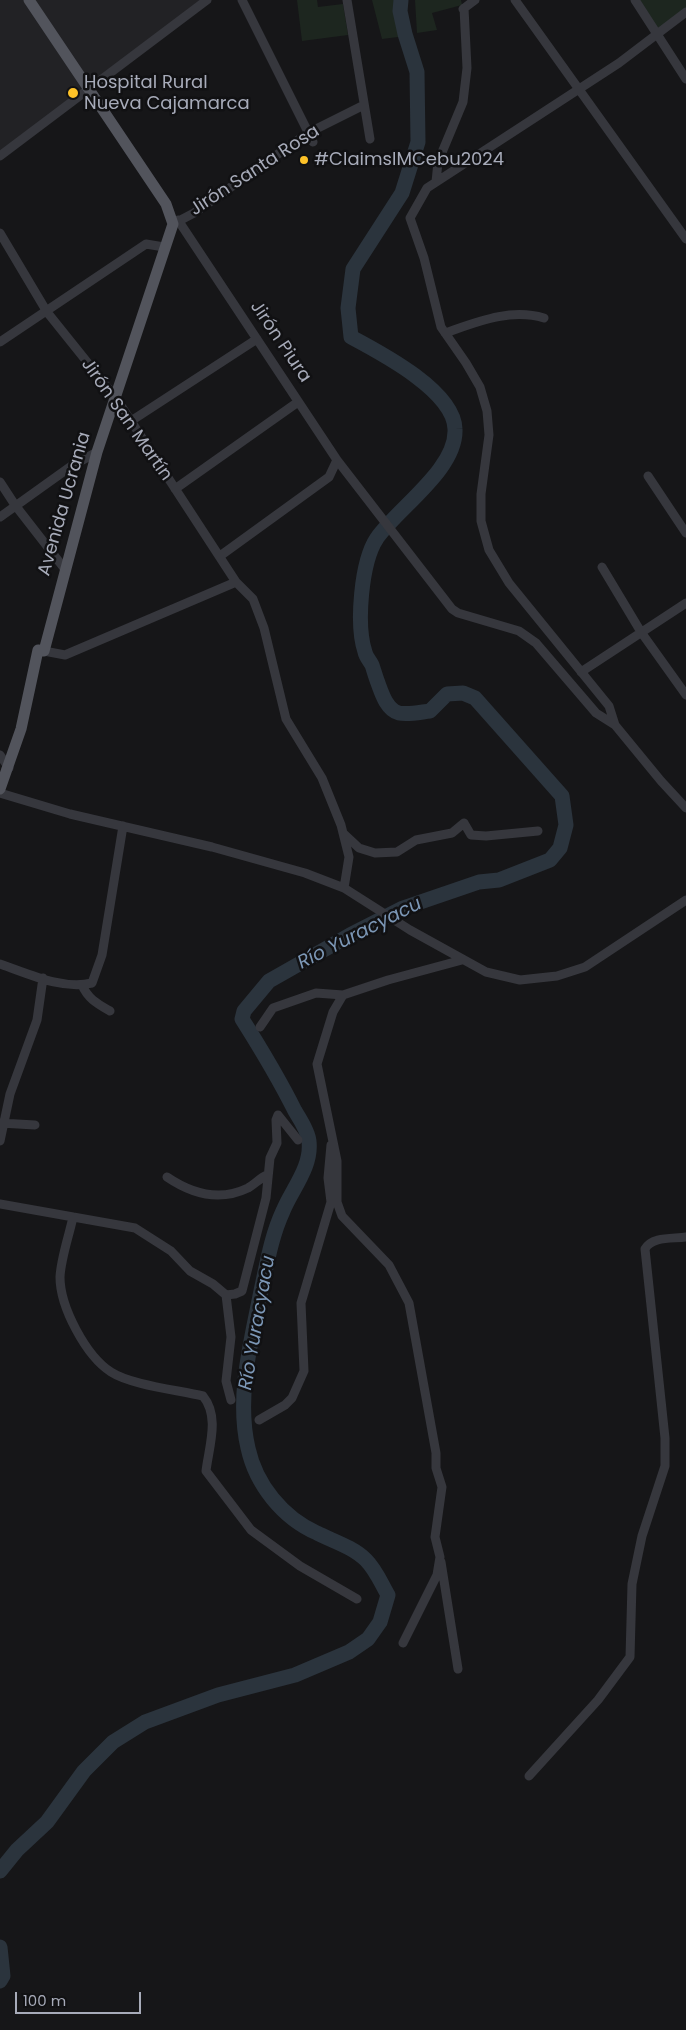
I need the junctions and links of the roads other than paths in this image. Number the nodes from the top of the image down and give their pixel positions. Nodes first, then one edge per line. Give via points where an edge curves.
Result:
1 (28, 0) edge
2 (207, 0) edge
3 (242, 0) edge
4 (347, 0) edge
5 (475, 0) edge
6 (515, 0) edge
7 (634, 0) edge
8 (686, 12) edge
9 (657, 35) junction
10 (686, 79) edge
11 (89, 88) junction
12 (580, 88) junction
13 (364, 104) junction
14 (308, 133) junction
15 (370, 139) dead end
16 (313, 142) dead end
17 (0, 156) edge
18 (436, 182) junction
19 (175, 222) junction
20 (0, 233) edge
21 (686, 239) edge
22 (164, 248) junction
23 (46, 312) junction
24 (544, 318) dead end
25 (446, 333) junction
26 (257, 339) junction
27 (0, 342) edge
28 (116, 398) junction
29 (298, 402) junction
30 (131, 421) junction
31 (97, 452) junction
32 (336, 460) junction
33 (648, 476) dead end
34 (0, 482) edge
35 (175, 489) junction
36 (15, 505) junction
37 (0, 517) edge
38 (686, 533) edge
39 (220, 556) junction
40 (602, 567) dead end
41 (64, 568) junction
42 (236, 582) junction
43 (686, 604) edge
44 (641, 632) junction
45 (44, 651) junction
46 (581, 672) junction
47 (686, 694) edge
48 (614, 724) junction
49 (0, 755) edge
50 (4, 771) edge
51 (0, 791) edge
52 (686, 808) edge
53 (123, 826) junction
54 (538, 831) dead end
55 (344, 834) junction
56 (344, 888) junction
57 (686, 900) edge
58 (462, 960) junction
59 (0, 964) edge
60 (43, 978) junction
61 (82, 985) junction
62 (343, 995) junction
63 (110, 1011) dead end
64 (260, 1027) dead end
65 (1, 1124) edge
66 (35, 1125) dead end
67 (298, 1140) dead end
68 (0, 1141) edge
69 (334, 1141) junction
70 (267, 1175) junction
71 (167, 1177) dead end
72 (0, 1204) edge
73 (74, 1217) junction
74 (686, 1238) edge
75 (226, 1295) junction
76 (230, 1400) dead end
77 (259, 1420) dead end
78 (440, 1557) junction
79 (357, 1599) dead end
80 (403, 1643) dead end
81 (458, 1669) dead end
82 (529, 1776) dead end

1 - 11 main road, Jirón Piura
2 - 11 street
3 - 14 street
4 - 13 street
5 - 18 street via 463,9 467,68 463,102 438,162
6 - 12 street
7 - 9 street
8 - 9 street
9 - 10 street
9 - 12 street
11 - 17 street
11 - 19 main road, Jirón Piura
12 - 18 street
12 - 21 street
13 - 14 street, Jirón Santa Rosa
13 - 15 street
14 - 16 street
14 - 19 street, Jirón Santa Rosa via 194,213
18 - 25 street via 427,188 410,218 424,258 441,327
19 - 22 main road, Avenida Ucrania
19 - 26 street, Jirón Piura
20 - 23 street, Jirón San Martín
22 - 23 street via 146,244
22 - 28 main road, Avenida Ucrania
23 - 27 street
23 - 28 street, Jirón San Martín
24 - 25 street via 503,315
25 - 46 street via 480,387 487,411 490,435 481,512 489,550 509,583
26 - 29 street, Jirón Piura
26 - 30 street
28 - 30 street, Jirón San Martín
28 - 31 main road, Avenida Ucrania
29 - 32 street, Jirón Piura
29 - 35 street
30 - 35 street, Jirón San Martín
31 - 36 street
31 - 41 main road, Avenida Ucrania
32 - 39 street via 329,476
32 - 48 street, Jirón Piura via 452,609 519,631 536,643 596,713
33 - 38 street
34 - 36 street
35 - 39 street, Jirón San Martín
36 - 37 street
36 - 41 street
39 - 42 street, Jirón San Martín
40 - 44 street
41 - 45 main road, Avenida Ucrania
42 - 45 street via 65,655
42 - 55 street, Jirón San Martín via 253,599 264,628 286,719 322,778
43 - 44 street
44 - 46 street
44 - 47 street
45 - 50 main road, Avenida Ucrania via 38,650 21,729
46 - 48 street via 609,706
48 - 52 street
49 - 50 street
50 - 51 main road, Avenida Ucrania
51 - 53 street via 70,814
53 - 56 street via 305,873
53 - 61 street via 102,955 92,983
54 - 55 street via 471,835 464,823 452,833 416,840 397,852 359,848
55 - 56 street, Jirón San Martín via 349,857
56 - 58 street
57 - 58 street via 585,967 557,976 520,980 486,972
58 - 62 street
59 - 60 street
60 - 61 street
60 - 65 street via 37,1020
61 - 63 street via 94,1002
62 - 64 street via 316,993 273,1008
62 - 69 street via 333,1012 317,1064
65 - 66 street
65 - 68 street
67 - 70 street via 278,1115 277,1143
69 - 77 street via 330,1147 328,1178 331,1202 301,1303 304,1372 292,1398
69 - 78 street via 337,1202 342,1216 389,1265 401,1284 410,1310 436,1468 442,1487 435,1537
70 - 71 street via 236,1194 217,1197 180,1186
70 - 75 street via 262,1218 242,1291
72 - 73 street
73 - 75 street via 135,1228 171,1251 190,1270
73 - 79 street via 60,1276 63,1295 81,1338 96,1359 112,1372 138,1381 203,1396 211,1408 213,1421 206,1470 251,1530 300,1566
74 - 82 street via 655,1240 645,1249 666,1438 666,1466 642,1536 632,1584 630,1657 598,1700
75 - 76 street via 231,1337 226,1381
78 - 80 street via 438,1575
78 - 81 street

